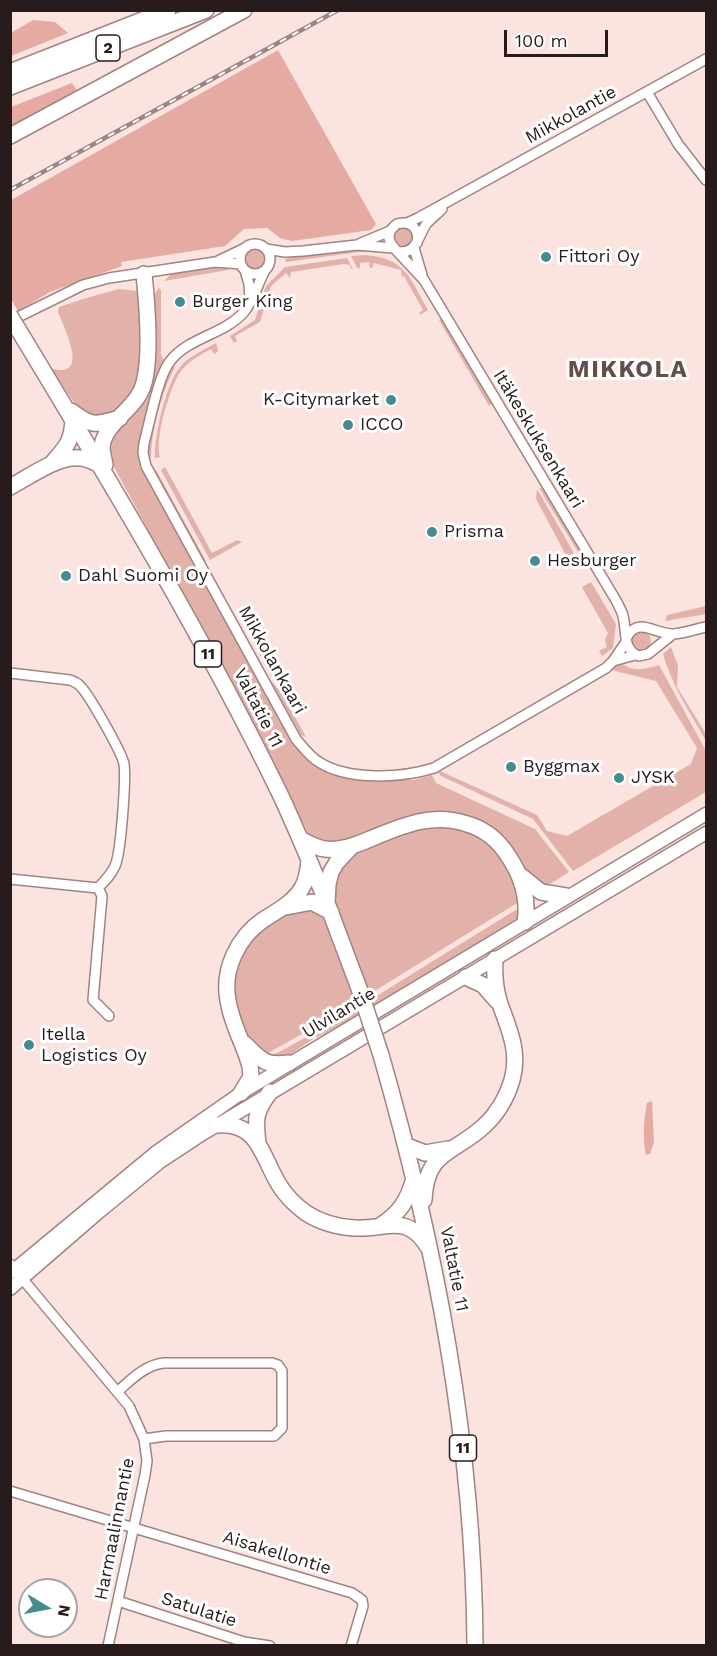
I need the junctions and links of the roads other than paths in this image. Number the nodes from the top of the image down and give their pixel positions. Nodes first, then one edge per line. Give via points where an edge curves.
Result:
1 (168, 10) edge
2 (206, 10) edge
3 (243, 10) edge
4 (706, 59) edge
5 (10, 72) edge
6 (10, 87) edge
7 (646, 92) junction
8 (10, 136) edge
9 (706, 180) edge
10 (451, 200) junction
11 (407, 223) junction
12 (390, 231) junction
13 (357, 245) junction
14 (415, 245) junction
15 (245, 248) junction
16 (266, 249) junction
17 (395, 249) junction
18 (303, 251) junction
19 (215, 262) junction
20 (243, 267) junction
21 (267, 267) junction
22 (144, 274) junction
23 (424, 280) junction
24 (250, 303) junction
25 (10, 319) edge
26 (69, 413) junction
27 (120, 418) junction
28 (48, 466) junction
29 (104, 470) junction
30 (10, 487) edge
31 (623, 615) junction
32 (644, 627) junction
33 (706, 627) edge
34 (673, 634) junction
35 (626, 639) junction
36 (654, 648) junction
37 (635, 655) junction
38 (613, 661) junction
39 (10, 673) edge
40 (706, 814) edge
41 (706, 833) edge
42 (300, 839) junction
43 (352, 846) junction
44 (309, 861) junction
45 (520, 875) junction
46 (10, 879) edge
47 (98, 888) junction
48 (566, 896) junction
49 (284, 907) junction
50 (329, 908) junction
51 (525, 922) junction
52 (495, 959) junction
53 (466, 977) junction
54 (499, 1003) junction
55 (109, 1016) dead end
56 (243, 1042) junction
57 (289, 1064) junction
58 (270, 1092) junction
59 (241, 1093) junction
60 (217, 1125) junction
61 (258, 1143) junction
62 (407, 1146) junction
63 (451, 1148) junction
64 (414, 1175) junction
65 (423, 1215) junction
66 (381, 1225) junction
67 (431, 1252) junction
68 (12, 1269) edge
69 (24, 1279) junction
70 (10, 1289) edge
71 (118, 1391) junction
72 (144, 1439) junction
73 (10, 1491) edge
74 (134, 1528) junction
75 (118, 1601) junction
76 (108, 1646) edge
77 (270, 1646) edge
78 (351, 1646) edge
79 (475, 1646) edge

1 - 5 highway, 2
2 - 6 highway, 2
3 - 8 highway
4 - 7 street, Mikkolantie
7 - 9 street
7 - 10 street, Mikkolantie
10 - 11 street, Mikkolantie
10 - 14 street, Mikkolantie via 426,225
11 - 12 street via 397,224
11 - 14 street via 418,233
12 - 13 street
12 - 17 street via 389,240
13 - 17 street
13 - 18 street
14 - 17 street via 406,252
14 - 23 street, Itäkeskuksenkaari
15 - 16 street via 256,244
15 - 19 street
15 - 20 street
16 - 18 street
16 - 21 street via 270,259
17 - 23 street, Itäkeskuksenkaari
18 - 21 street
19 - 20 street
19 - 22 street
20 - 21 street via 258,274
20 - 24 street
21 - 24 street, Mikkolankaari
22 - 25 street via 83,285
22 - 27 highway via 144,382 138,397
23 - 31 street, Itäkeskuksenkaari
24 - 38 street, Mikkolankaari via 234,320 170,360 143,453 151,476 296,739 317,762 353,774 412,775 434,768
25 - 26 highway, Valtatie 11 / 11, bridge
26 - 27 highway via 91,424
26 - 28 highway via 69,442
26 - 29 highway, Valtatie 11 / 11
27 - 29 highway via 104,440
28 - 29 highway via 78,457
28 - 30 highway
29 - 42 highway, Valtatie 11 / 11 via 214,665
31 - 32 street, Itäkeskuksenkaari
31 - 35 street, Itäkeskuksenkaari
32 - 34 street, Itäkeskuksenkaari
32 - 35 street via 635,627
32 - 36 street via 655,636
33 - 34 street, Itäkeskuksenkaari
34 - 36 street, Itäkeskuksenkaari
35 - 37 street
35 - 38 street, Mikkolankaari
36 - 37 street via 644,656
37 - 38 street, Mikkolankaari
39 - 47 street via 78,684 122,758 124,779 116,864
40 - 48 main road, Ulvilantie
41 - 52 main road, Ulvilantie
42 - 43 highway via 326,849
42 - 44 highway, Valtatie 11 / 11
43 - 45 highway via 418,821 462,822 494,839
43 - 50 highway via 331,872
44 - 49 highway via 301,889
44 - 50 highway, Valtatie 11 / 11
45 - 48 highway via 541,892
45 - 51 highway via 527,901
46 - 47 street
47 - 55 street via 102,896 93,1000
48 - 51 main road, Ulvilantie
49 - 50 highway via 312,902
49 - 56 highway via 246,935 229,968 227,1000
50 - 62 highway, Valtatie 11 / 11, bridge via 381,1055
51 - 57 main road, Ulvilantie
52 - 53 main road, Ulvilantie
52 - 54 highway
53 - 54 highway via 483,985
53 - 58 main road, Ulvilantie
54 - 63 highway via 512,1034 513,1078 494,1116
56 - 57 highway via 268,1064
56 - 59 highway via 251,1077
57 - 59 main road, Ulvilantie
58 - 60 main road, Ulvilantie
58 - 61 highway via 257,1113
59 - 68 main road, Ulvilantie via 155,1153
60 - 61 highway via 243,1129
60 - 69 main road, Ulvilantie via 160,1162
61 - 66 highway via 283,1191 309,1215 346,1227
62 - 63 highway via 425,1153
62 - 64 highway, Valtatie 11 / 11
63 - 65 highway via 427,1176
64 - 65 highway, Valtatie 11 / 11
64 - 66 highway via 402,1208
65 - 67 highway, Valtatie 11 / 11
66 - 67 highway via 409,1227
67 - 79 highway, Valtatie 11 / 11 via 465,1470
68 - 69 street, Harmaalinnantie
69 - 70 main road, Ulvilantie
69 - 71 street, Harmaalinnantie
71 - 72 street, Harmaalinnantie via 135,1416
71 - 72 street via 144,1369 164,1362 272,1363 282,1371 282,1428 277,1435
72 - 74 street, Harmaalinnantie via 147,1461
73 - 74 street
74 - 75 street, Harmaalinnantie
74 - 78 street, Aisakellontie via 358,1596 362,1613
75 - 76 street, Harmaalinnantie
75 - 77 street, Satulatie via 244,1642

